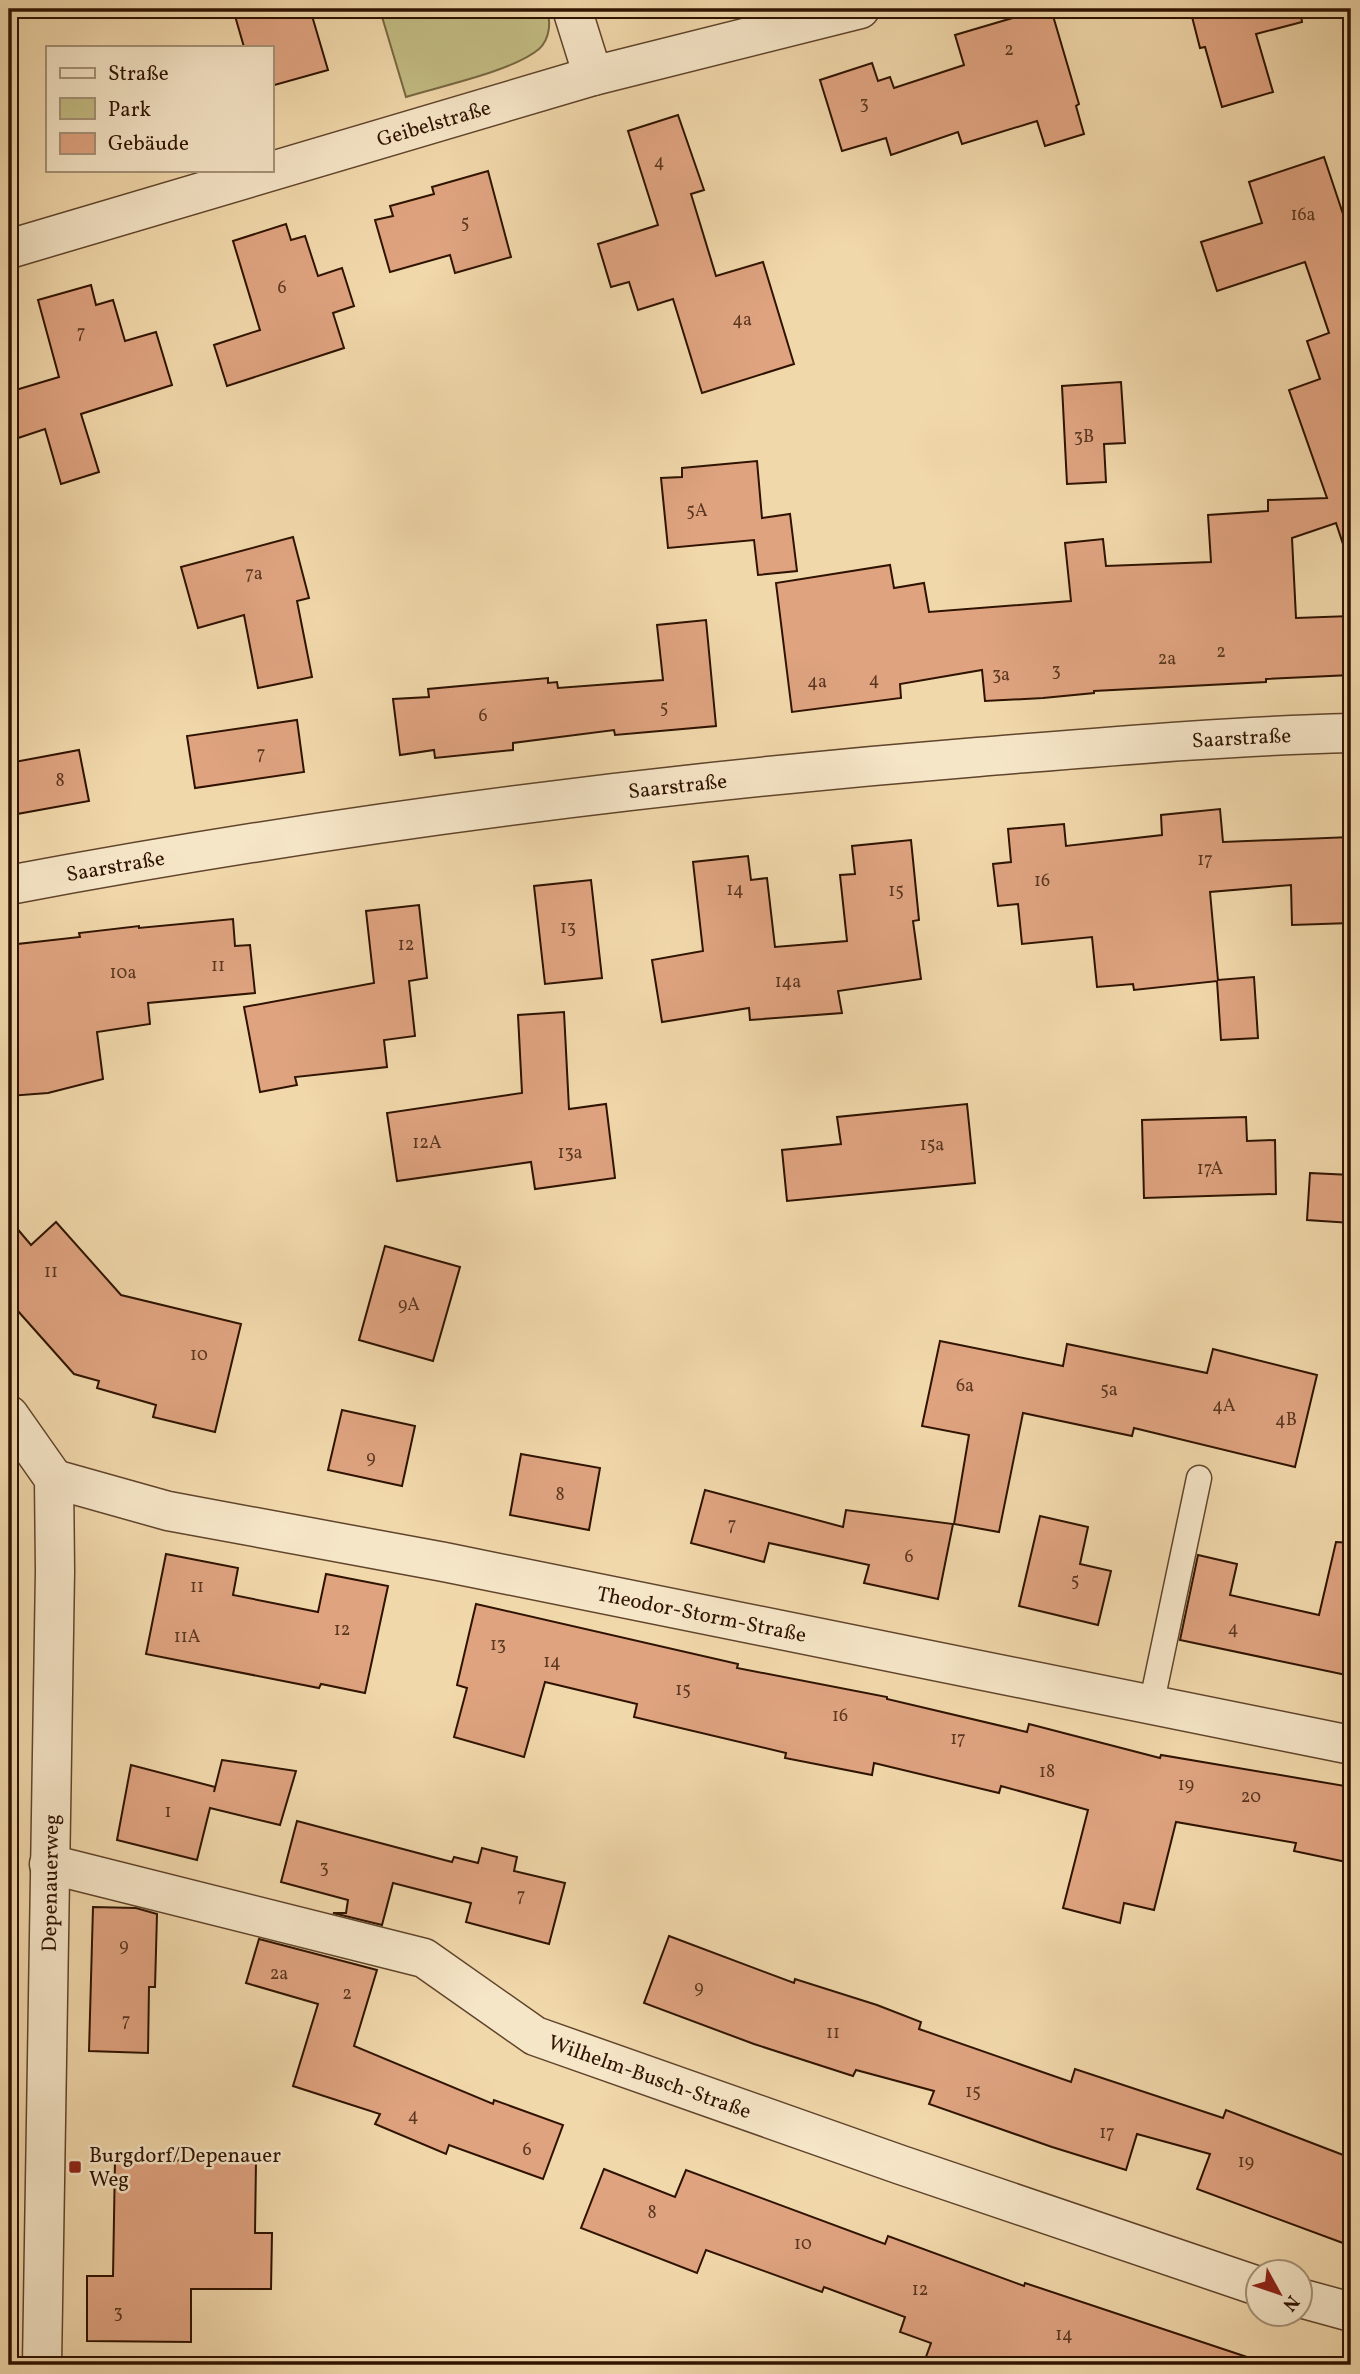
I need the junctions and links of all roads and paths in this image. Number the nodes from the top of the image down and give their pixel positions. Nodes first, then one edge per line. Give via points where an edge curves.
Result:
1 (572, 9) edge
2 (860, 9) edge
3 (593, 76) junction
4 (273, 171) edge
5 (269, 172) edge
6 (9, 249) edge
7 (1351, 733) edge
8 (9, 885) edge
9 (9, 1415) edge
10 (1199, 1478) dead end
11 (54, 1479) junction
12 (1151, 1706) junction
13 (1351, 1745) edge
14 (50, 1864) junction
15 (1244, 2281) edge
16 (1314, 2302) edge
17 (1351, 2312) edge
18 (42, 2365) edge

1 - 3 street
2 - 3 street, Geibelstraße
3 - 4 street, Geibelstraße
5 - 6 street, Geibelstraße
7 - 8 street, Saarstraße via 1249,735 720,781 471,811
9 - 11 street
10 - 12 lane
11 - 12 street, Theodor-Storm-Straße via 168,1511
11 - 14 street, Depenauerweg
12 - 13 street, Theodor-Storm-Straße
14 - 15 street, Wilhelm-Busch-Straße via 424,1958 535,2036
14 - 18 street, Depenauerweg
16 - 17 street

